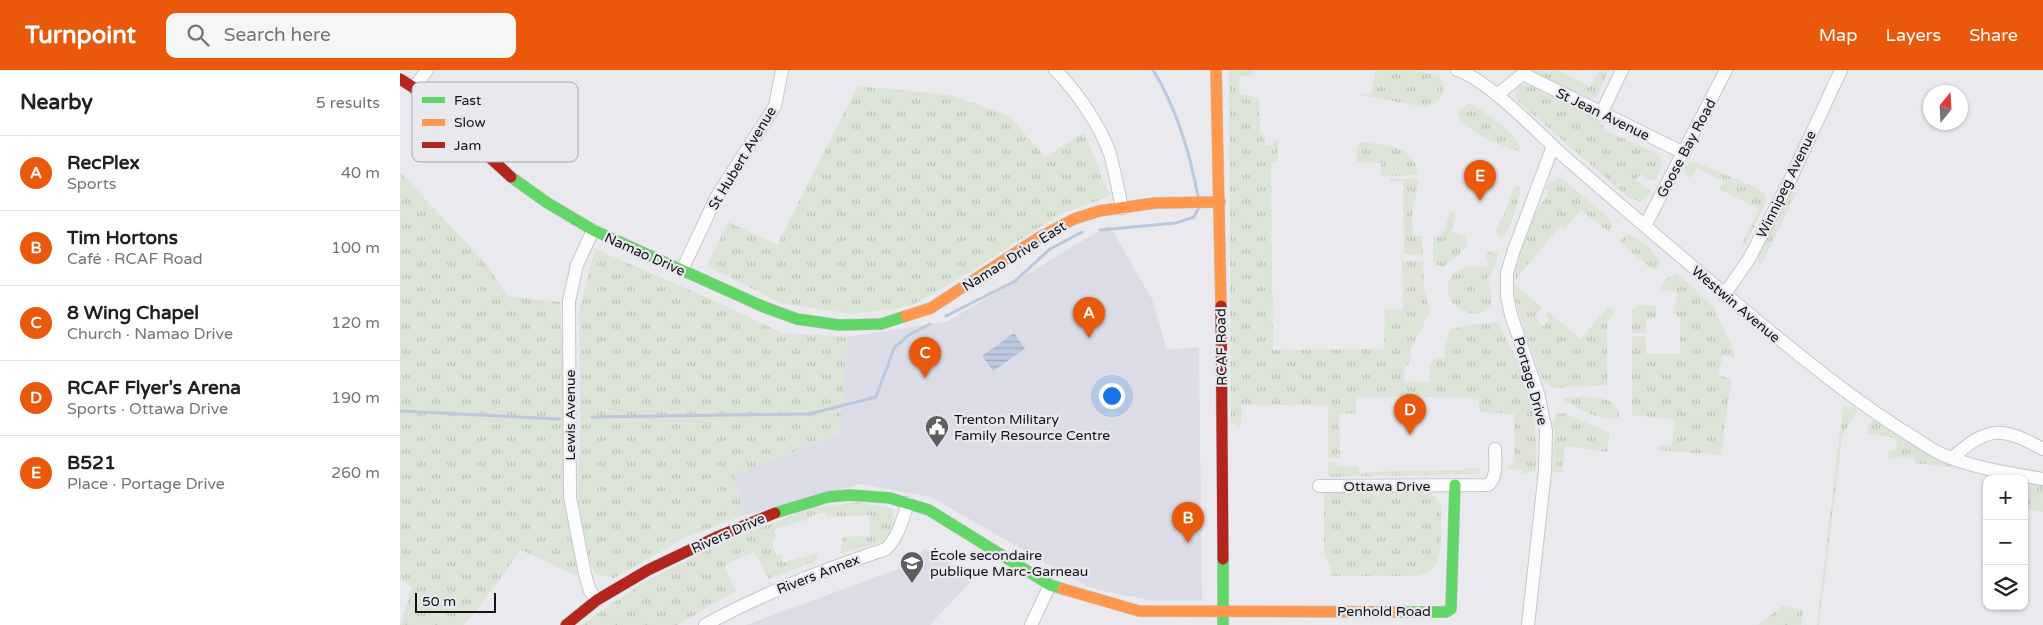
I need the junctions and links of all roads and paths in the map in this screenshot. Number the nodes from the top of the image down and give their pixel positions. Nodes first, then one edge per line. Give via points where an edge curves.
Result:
1 (427, 70) edge
2 (782, 70) edge
3 (1055, 70) edge
4 (1216, 70) edge
5 (1460, 70) edge
6 (1622, 70) edge
7 (1726, 70) edge
8 (1841, 70) edge
9 (1524, 72) edge
10 (400, 79) edge
11 (418, 82) edge
12 (412, 87) edge
13 (1497, 95) junction
14 (1601, 114) junction
15 (1553, 146) junction
16 (1684, 153) junction
17 (494, 162) edge
18 (1220, 202) junction
19 (1122, 208) junction
20 (1645, 226) junction
21 (593, 230) junction
22 (682, 270) junction
23 (1724, 295) junction
24 (931, 308) joint
25 (1495, 449) dead end
26 (2043, 449) edge
27 (1952, 458) junction
28 (2043, 479) edge
29 (1319, 486) dead end
30 (1455, 486) junction
31 (908, 503) junction
32 (1050, 585) junction
33 (597, 600) junction
34 (1223, 610) junction
35 (566, 625) edge
36 (705, 625) edge
37 (1031, 625) edge
38 (1223, 625) edge
39 (1528, 625) edge

1 - 11 street
2 - 22 street, St Hubert Avenue via 775,106 717,196
3 - 19 street via 1087,108 1109,153
4 - 18 street, RCAF Road
5 - 13 street, Westwin Avenue
6 - 14 street
7 - 16 street, Goose Bay Road
8 - 23 street, Winnipeg Avenue via 1749,259
9 - 13 street
9 - 14 street, St Jean Avenue
10 - 12 street, Namao Drive
13 - 15 street, Westwin Avenue
14 - 16 street, St Jean Avenue
15 - 20 street, Westwin Avenue
15 - 39 street, Portage Drive via 1507,273 1511,315 1538,393 1546,431 1545,471
16 - 20 street, Goose Bay Road
17 - 21 street, Namao Drive via 546,202
18 - 19 street, Namao Drive East via 1155,203
18 - 34 street, RCAF Road
19 - 24 street, Namao Drive East via 1074,219
20 - 23 street, Westwin Avenue
21 - 22 street, Namao Drive
21 - 33 street, Lewis Avenue via 577,265 569,301 570,497 590,591
22 - 24 street, Namao Drive via 764,308 797,319 839,325 881,324
23 - 27 street, Westwin Avenue via 1879,416
25 - 30 street, Ottawa Drive via 1495,476 1488,485
26 - 27 street via 2014,436 1992,432
27 - 28 street, Westwin Avenue via 1978,467
29 - 30 street, Ottawa Drive
30 - 34 street, Penhold Road via 1451,609 1446,612
31 - 32 street, Rivers Drive via 929,510
31 - 33 street, Rivers Drive via 850,495 828,497 779,510 657,566
31 - 36 street, Rivers Annex via 894,541 886,549 811,575
32 - 34 street, Rivers Drive via 1139,611
32 - 37 street
33 - 35 street, Rivers Drive
34 - 38 street, RCAF Road

